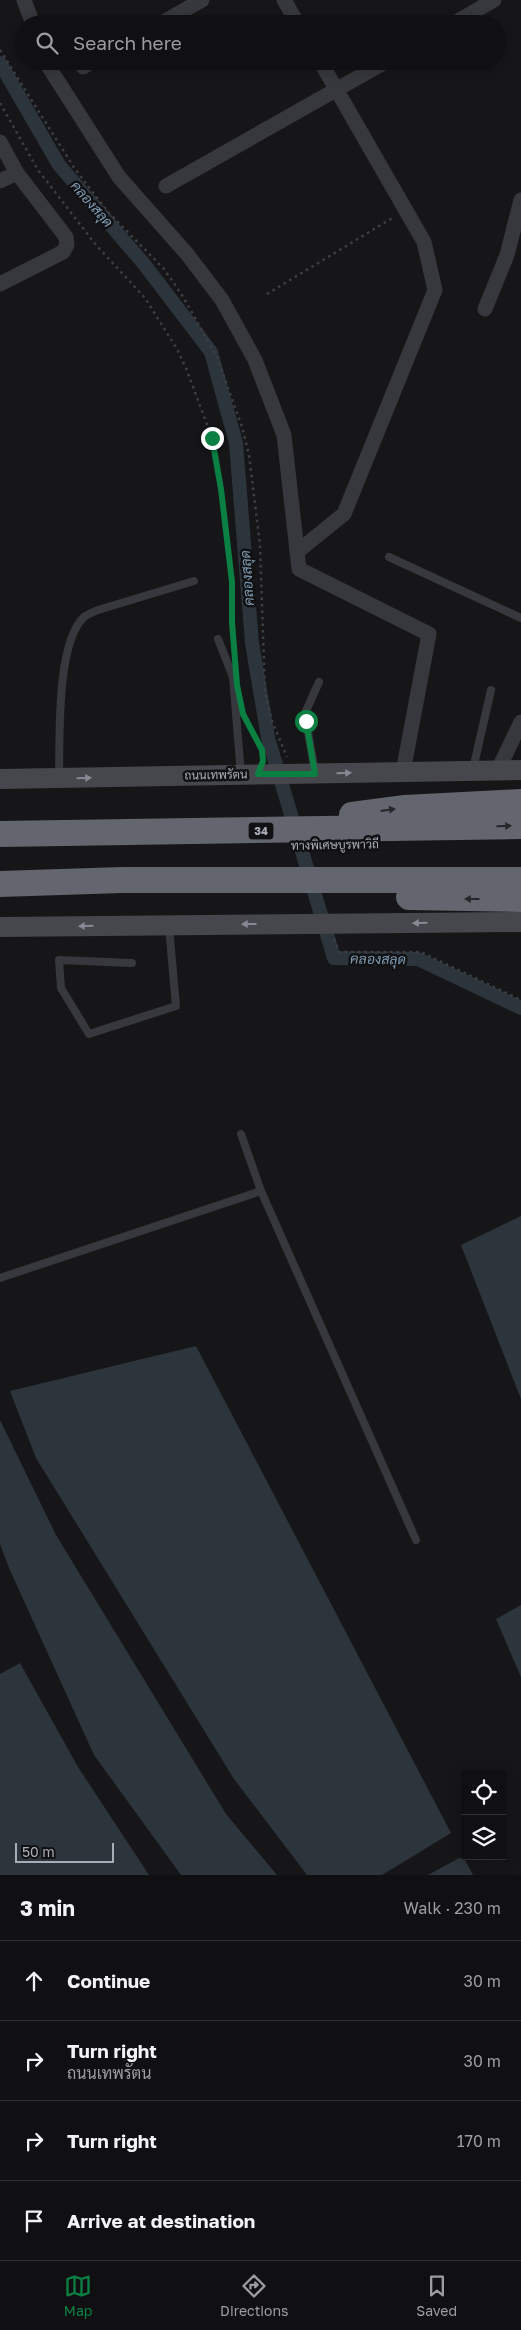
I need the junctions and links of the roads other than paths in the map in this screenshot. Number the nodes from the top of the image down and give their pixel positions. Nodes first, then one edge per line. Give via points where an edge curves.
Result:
1 (24, 0) edge
2 (202, 0) edge
3 (284, 0) edge
4 (494, 0) edge
5 (30, 15) edge
6 (176, 15) edge
7 (293, 15) edge
8 (468, 15) edge
9 (51, 70) edge
10 (325, 70) edge
11 (371, 70) edge
12 (337, 90) junction
13 (0, 142) edge
14 (17, 173) junction
15 (0, 181) edge
16 (166, 186) dead end
17 (521, 200) edge
18 (0, 284) edge
19 (485, 309) dead end
20 (297, 552) junction
21 (389, 557) dead end
22 (194, 581) dead end
23 (521, 618) edge
24 (218, 639) dead end
25 (319, 682) dead end
26 (490, 690) dead end
27 (521, 722) edge
28 (314, 766) junction
29 (498, 770) junction
30 (521, 770) edge
31 (472, 771) junction
32 (403, 772) junction
33 (256, 774) junction
34 (59, 778) junction
35 (0, 779) edge
36 (521, 802) edge
37 (521, 826) edge
38 (0, 834) edge
39 (521, 843) edge
40 (0, 847) edge
41 (114, 858) junction
42 (521, 867) edge
43 (0, 870) edge
44 (521, 880) edge
45 (0, 884) edge
46 (521, 899) edge
47 (521, 922) edge
48 (169, 925) junction
49 (0, 927) edge
50 (132, 963) dead end
51 (241, 1134) dead end
52 (261, 1191) junction
53 (0, 1278) edge
54 (416, 1540) dead end

1 - 5 street
2 - 6 street
3 - 7 street
4 - 8 street
9 - 20 street via 119,177 187,254 222,300 255,360 284,435
10 - 12 street
11 - 12 street
12 - 16 street
12 - 20 street via 424,242 435,290 344,514
13 - 14 street
14 - 15 street
14 - 18 street via 66,237 66,245 63,252
17 - 19 street via 507,255
20 - 32 street via 299,569 429,634
21 - 23 lane
22 - 34 lane via 98,610 84,617 77,627 61,682
24 - 33 lane via 233,677
25 - 28 lane via 306,711
26 - 31 lane
27 - 29 street
28 -> 32 main road, ถนนเทพรัตน
28 - 33 main road, ถนนเทพรัตน via 296,774
29 - 30 main road, ถนนเทพรัตน
29 - 31 main road, ถนนเทพรัตน
31 - 32 main road, ถนนเทพรัตน
34 -> 33 main road, ถนนเทพรัตน
34 - 35 main road, ถนนเทพรัตน
41 -> 36 highway via 405,808
38 -> 37 highway, 34
39 - 41 highway, ทางพิเศษบูรพาวิถี
40 - 41 highway, ทางพิเศษบูรพาวิถี
41 - 42 highway, ทางพิเศษบูรพาวิถี
41 - 43 highway, ทางพิเศษบูรพาวิถี
46 -> 41 highway via 399,897
44 - 45 highway via 122,880
47 -> 48 main road
48 -> 49 main road
48 - 50 lane via 176,1006 89,1034 61,988 59,960
51 - 52 lane
52 - 53 lane
52 - 54 lane

